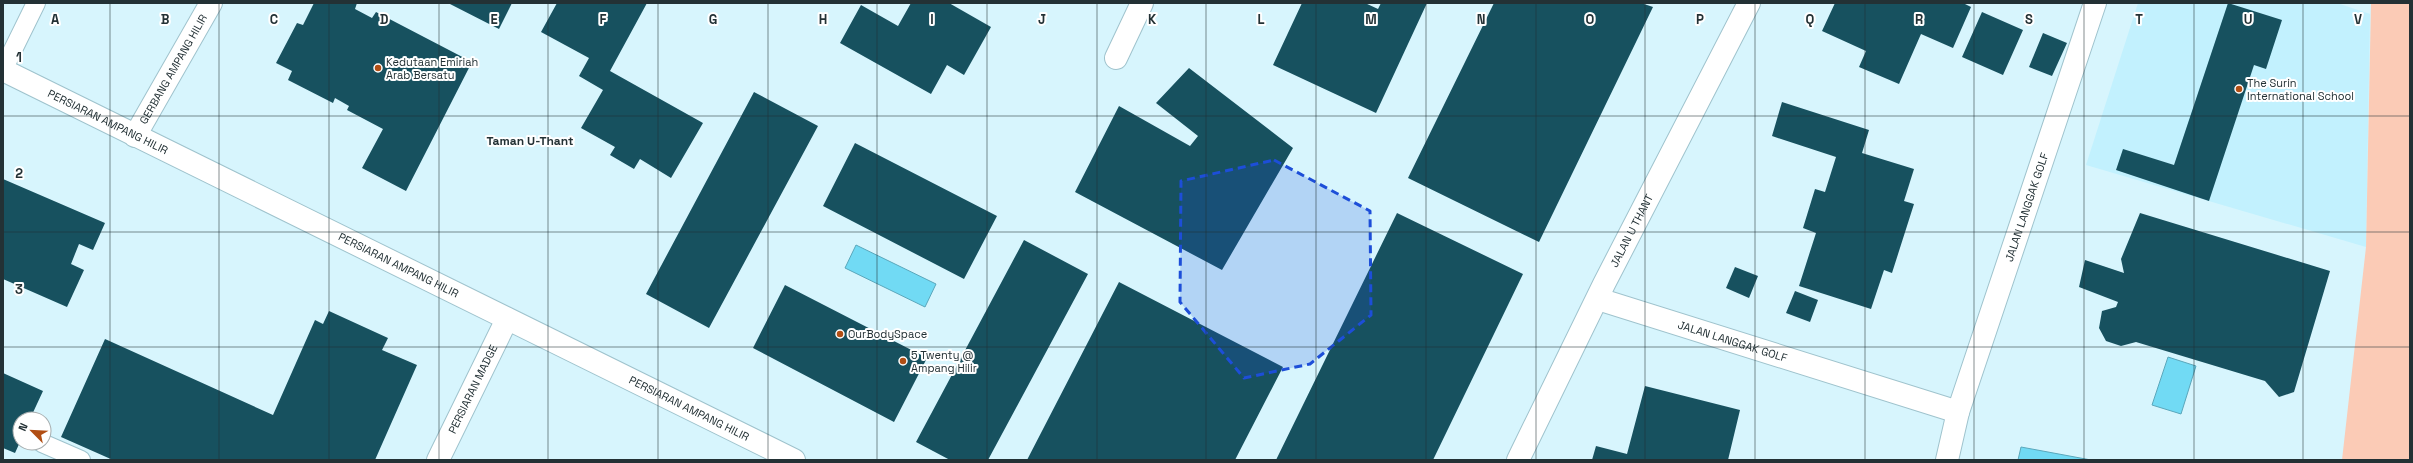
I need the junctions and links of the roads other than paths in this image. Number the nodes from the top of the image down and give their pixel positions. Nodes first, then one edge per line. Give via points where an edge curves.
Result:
1 (36, 3) edge
2 (211, 3) edge
3 (1142, 3) edge
4 (1749, 3) edge
5 (2095, 3) edge
6 (1116, 58) dead end
7 (3, 70) edge
8 (135, 136) junction
9 (1598, 299) junction
10 (507, 319) junction
11 (1958, 412) junction
12 (52, 447) edge
13 (81, 460) edge
14 (438, 460) edge
15 (794, 460) edge
16 (1518, 460) edge
17 (1947, 460) edge

1 - 7 lane
2 - 8 street, GERBANG AMPANG HILIR
3 - 6 street
4 - 9 street, JALAN U THANT
5 - 11 street, JALAN LANGGAK GOLF
7 - 8 street, PERSIARAN AMPANG HILIR
8 - 10 street, PERSIARAN AMPANG HILIR
9 - 11 street, JALAN LANGGAK GOLF
9 - 16 street, JALAN U THANT
10 - 14 street, PERSIARAN MADGE
10 - 15 street, PERSIARAN AMPANG HILIR
11 - 17 street, JALAN LANGGAK GOLF
12 - 13 lane

